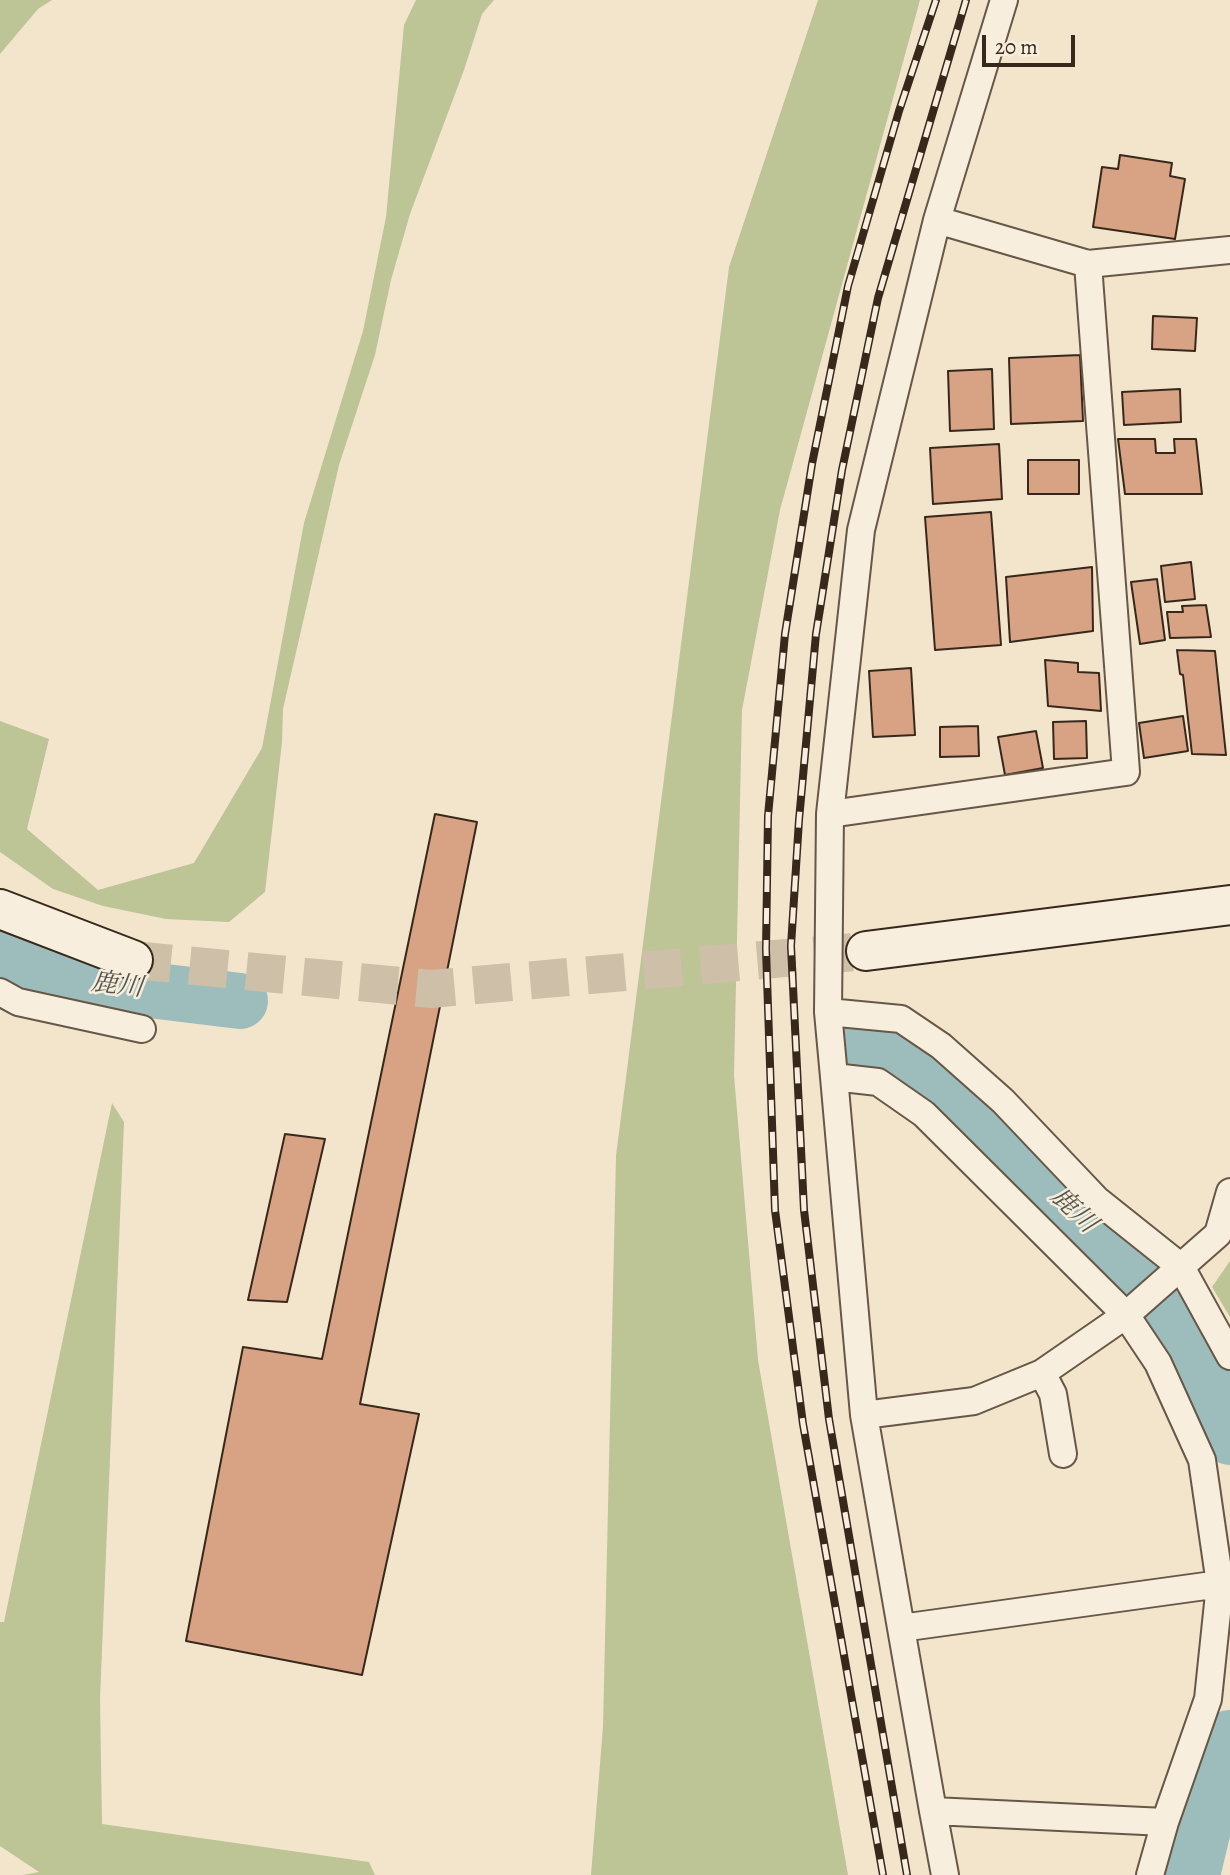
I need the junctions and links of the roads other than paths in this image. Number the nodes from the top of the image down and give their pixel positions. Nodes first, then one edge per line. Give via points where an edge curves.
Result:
1 (1004, 0) edge
2 (936, 220) junction
3 (1230, 250) edge
4 (1088, 264) junction
5 (830, 814) junction
6 (1230, 905) edge
7 (0, 909) edge
8 (866, 951) tunnel mouth
9 (133, 960) tunnel mouth
10 (0, 992) edge
11 (828, 1012) junction
12 (142, 1029) dead end
13 (834, 1077) junction
14 (1230, 1192) edge
15 (1173, 1273) junction
16 (1132, 1309) junction
17 (1230, 1356) edge
18 (1042, 1373) junction
19 (864, 1415) junction
20 (1063, 1454) dead end
21 (1220, 1584) junction
22 (901, 1629) junction
23 (933, 1811) junction
24 (1164, 1822) junction
25 (944, 1875) edge
26 (1150, 1875) edge

1 - 2 street
2 - 4 street
2 - 5 street via 861,530
3 - 4 street
4 - 5 street via 1126,772
5 - 11 street
6 - 8 street
7 - 9 street
10 - 12 street via 18,1002
11 - 13 street
11 - 15 street via 901,1019 941,1046 1003,1101
13 - 16 street via 878,1082 924,1114
13 - 19 street
14 - 15 street via 1218,1234
15 - 16 street
15 - 17 street
16 - 18 street
16 - 21 street via 1202,1460
18 - 19 street via 974,1401
18 - 20 street via 1053,1394
19 - 22 street
21 - 22 street
21 - 24 street via 1208,1699
22 - 23 street
23 - 24 street
23 - 25 street
24 - 26 street

